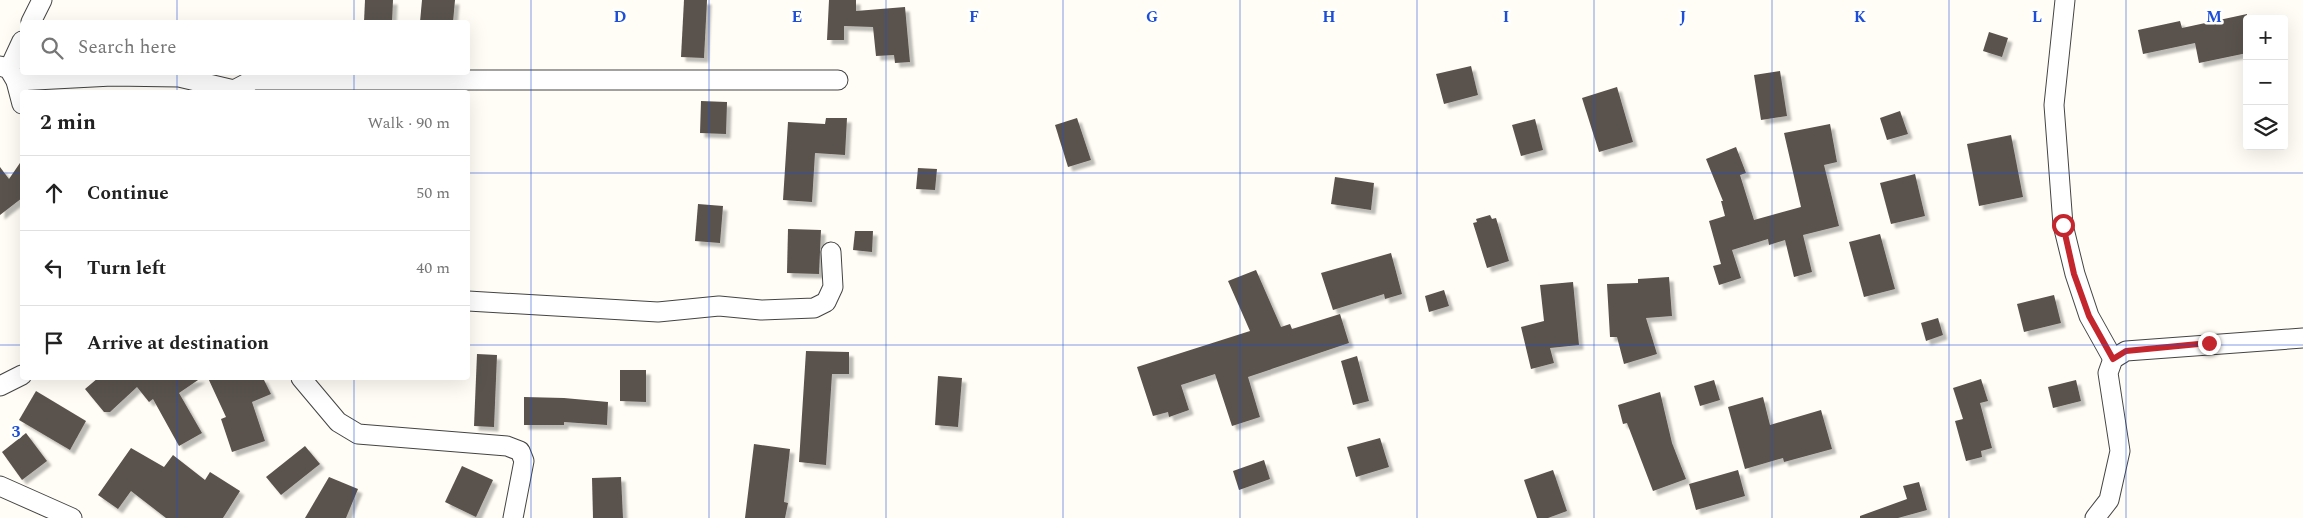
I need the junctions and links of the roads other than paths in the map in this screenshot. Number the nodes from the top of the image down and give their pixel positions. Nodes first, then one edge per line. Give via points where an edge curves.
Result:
1 (42, 0) edge
2 (2065, 0) edge
3 (32, 20) edge
4 (20, 45) edge
5 (8, 72) edge
6 (86, 75) edge
7 (838, 80) dead end
8 (229, 90) edge
9 (235, 90) edge
10 (20, 99) edge
11 (831, 252) dead end
12 (470, 301) edge
13 (2303, 338) edge
14 (2113, 359) junction
15 (20, 376) edge
16 (303, 380) edge
17 (0, 386) edge
18 (0, 486) edge
19 (72, 518) edge
20 (513, 518) edge
21 (2095, 518) edge

1 - 3 street
2 - 14 street via 2054,105 2063,225 2074,274 2089,316
4 - 5 street
5 - 10 street
6 - 8 street via 179,77
7 - 9 street via 287,79 253,80
11 - 12 street via 833,287 826,302 814,308 761,310 719,306 658,312
13 - 14 street via 2126,351
14 - 21 street via 2108,373 2120,451 2109,500
15 - 17 street
16 - 20 street via 338,422 358,434 507,446 520,451 524,461
18 - 19 street

